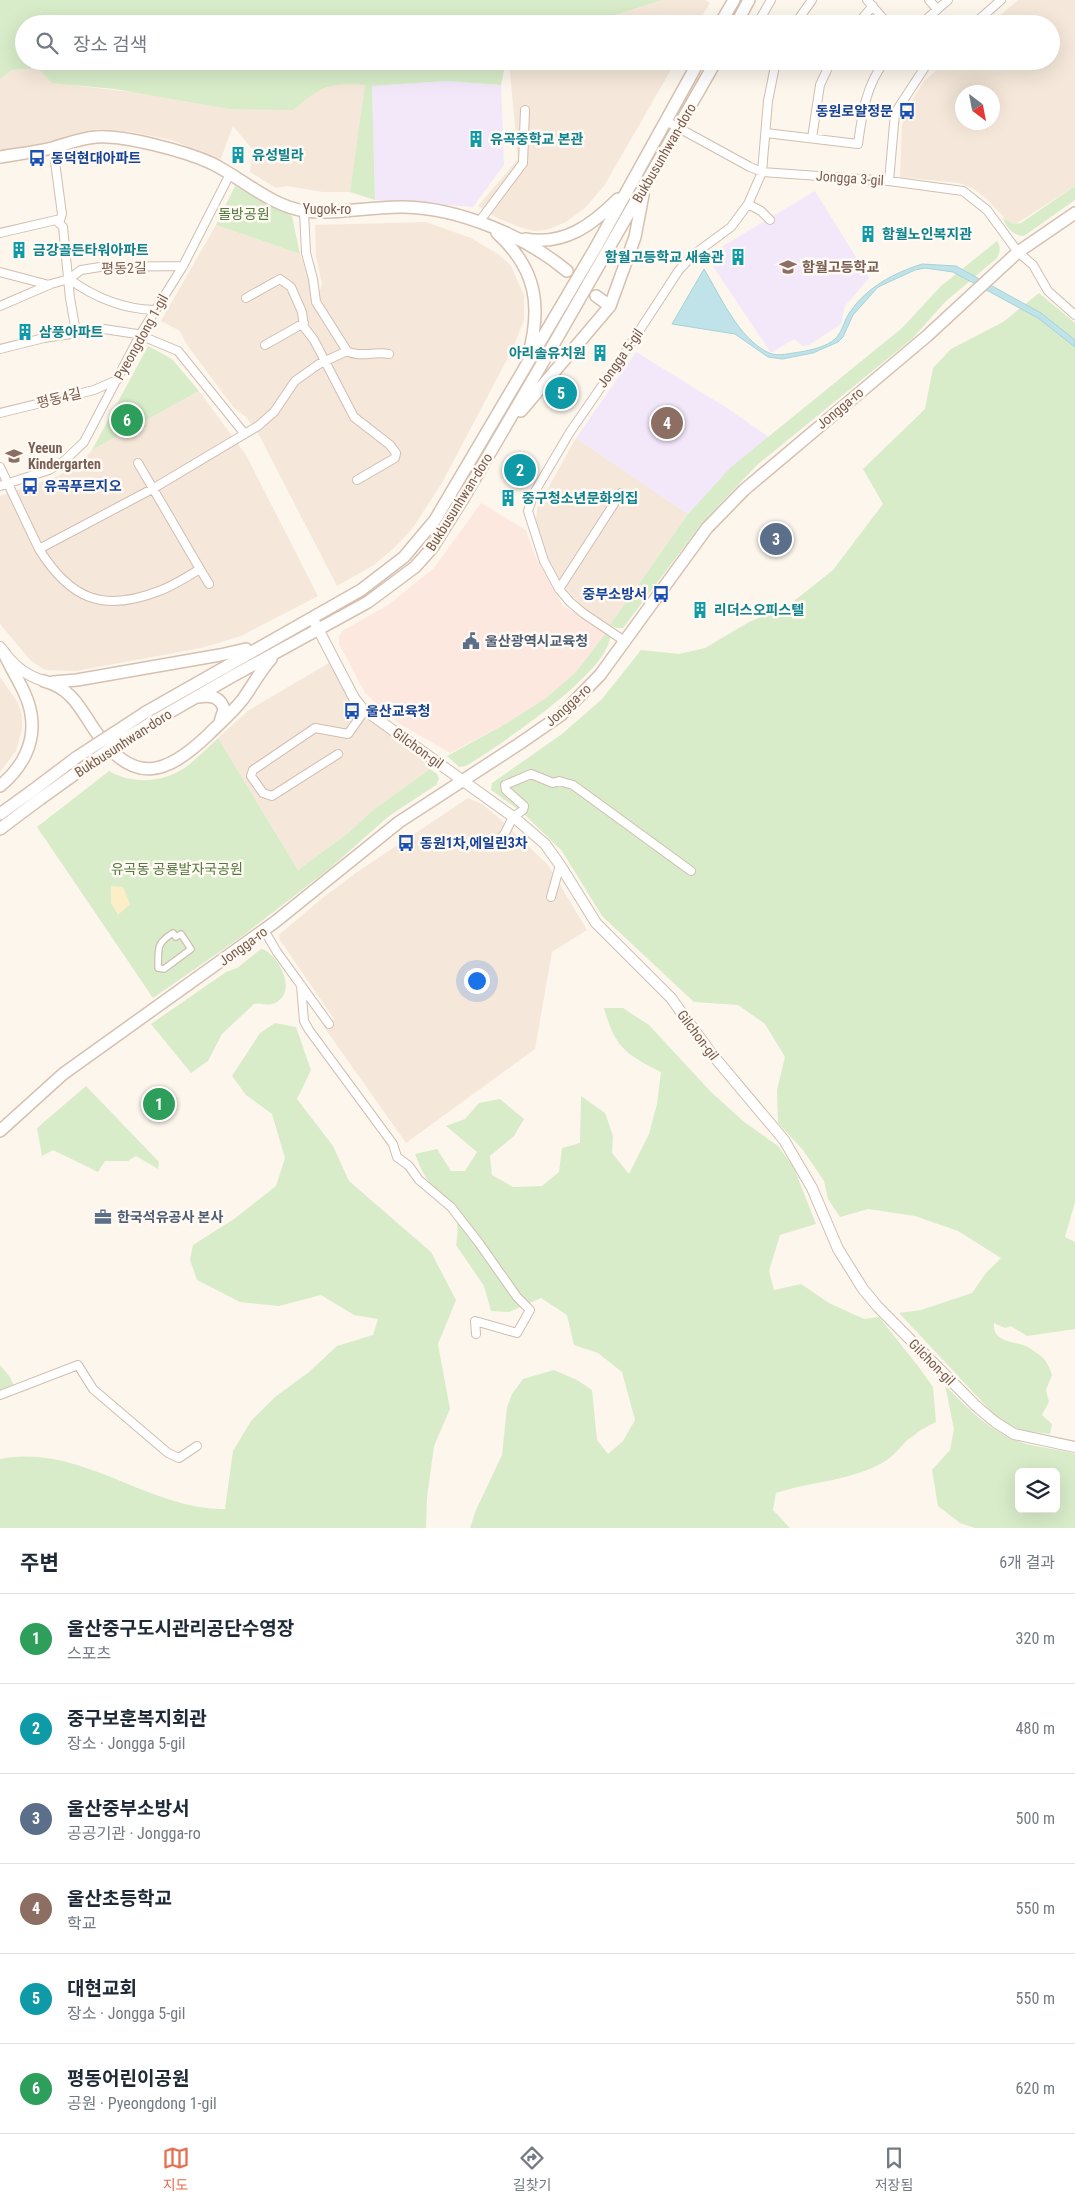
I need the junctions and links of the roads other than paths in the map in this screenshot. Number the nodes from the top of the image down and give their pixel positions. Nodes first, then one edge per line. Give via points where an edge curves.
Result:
1 (734, 0) edge
2 (749, 0) edge
3 (771, 0) edge
4 (812, 0) edge
5 (929, 0) edge
6 (948, 0) edge
7 (1001, 0) edge
8 (870, 3) edge
9 (937, 9) junction
10 (725, 15) edge
11 (741, 15) edge
12 (762, 15) edge
13 (801, 15) edge
14 (863, 15) edge
15 (880, 15) edge
16 (931, 15) edge
17 (984, 15) edge
18 (694, 70) edge
19 (711, 70) edge
20 (774, 70) edge
21 (827, 70) edge
22 (878, 70) edge
23 (921, 70) edge
24 (526, 110) dead end
25 (666, 121) junction
26 (678, 128) junction
27 (766, 133) junction
28 (812, 138) junction
29 (53, 147) junction
30 (0, 157) edge
31 (762, 172) junction
32 (230, 174) junction
33 (889, 181) junction
34 (644, 189) junction
35 (627, 191) junction
36 (748, 204) junction
37 (304, 211) junction
38 (1075, 213) edge
39 (770, 220) dead end
40 (479, 222) junction
41 (59, 223) junction
42 (492, 228) junction
43 (0, 234) edge
44 (511, 236) junction
45 (1018, 252) junction
46 (182, 266) junction
47 (567, 271) dead end
48 (0, 272) edge
49 (69, 279) junction
50 (49, 285) junction
51 (596, 296) dead end
52 (246, 298) dead end
53 (0, 306) edge
54 (610, 306) junction
55 (154, 310) junction
56 (1075, 315) edge
57 (304, 323) junction
58 (76, 332) junction
59 (140, 335) junction
60 (265, 345) dead end
61 (0, 349) edge
62 (347, 351) junction
63 (389, 354) dead end
64 (324, 362) junction
65 (524, 371) junction
66 (117, 380) junction
67 (0, 413) edge
68 (244, 433) junction
69 (499, 437) junction
70 (138, 463) dead end
71 (0, 467) edge
72 (357, 480) dead end
73 (3, 485) edge
74 (154, 488) junction
75 (621, 493) dead end
76 (39, 549) junction
77 (200, 569) junction
78 (209, 584) dead end
79 (559, 589) junction
80 (312, 618) junction
81 (319, 630) junction
82 (626, 642) junction
83 (266, 643) junction
84 (283, 649) junction
85 (2, 650) edge
86 (44, 681) junction
87 (192, 699) junction
88 (365, 710) junction
89 (218, 725) junction
90 (340, 732) junction
91 (332, 737) dead end
92 (338, 754) dead end
93 (462, 782) junction
94 (0, 786) edge
95 (36, 795) junction
96 (0, 814) edge
97 (513, 817) junction
98 (0, 829) edge
99 (498, 842) dead end
100 (560, 865) junction
101 (692, 870) dead end
102 (551, 897) dead end
103 (264, 930) junction
104 (164, 969) joint
105 (301, 985) junction
106 (329, 1024) dead end
107 (0, 1131) edge
108 (476, 1334) dead end
109 (0, 1395) edge
110 (198, 1446) dead end
111 (1075, 1447) edge

1 - 10 main road
2 - 11 main road
3 - 12 street
4 - 13 street
5 - 9 street
6 - 9 street
7 - 17 street
8 - 14 street
8 - 15 street
9 - 16 street
18 - 25 main road, Bukbusunhwan-doro
19 - 26 main road, Bukbusunhwan-doro
20 - 27 street, Jongga 5-gil
21 - 28 street via 820,85
22 - 28 street via 862,107 858,144
23 - 33 street via 895,113
24 - 40 street via 523,163
25 - 26 street, Jongga 3-gil
25 - 35 main road, Bukbusunhwan-doro
26 - 31 street, Jongga 3-gil
26 - 34 main road, Bukbusunhwan-doro
27 - 28 street
27 - 31 street, Jongga 5-gil
29 - 30 main road, Yugok-ro
29 - 32 main road, Yugok-ro via 98,137 123,140 192,155
29 - 41 street via 62,214
31 - 33 street, Jongga 3-gil
31 - 36 street, Jongga 5-gil
32 - 37 main road, Yugok-ro via 275,200
32 - 46 street, Pyeongdong 1-gil
33 - 45 street, Jongga 3-gil via 963,191 987,210
34 - 54 main road via 638,226
34 - 69 main road, Bukbusunhwan-doro
35 - 44 main road via 596,219 564,238 536,241
35 - 65 main road, Bukbusunhwan-doro
36 - 39 street
36 - 79 street, Jongga 5-gil via 731,227 693,255 679,270 570,432 534,493 528,511 544,562
37 - 40 main road, Yugok-ro via 404,207 442,212
37 - 62 street via 306,253 314,279 316,302
38 - 45 main road, Jongga-ro
40 - 42 main road, Yugok-ro
41 - 43 street via 56,220
41 - 49 street via 66,241
42 - 44 main road, Yugok-ro
42 - 65 main road via 520,258 536,298
44 - 47 main road, Yugok-ro via 536,248
45 - 56 street, Jongga 3-gil via 1032,265 1048,291
45 - 82 main road, Jongga-ro via 926,336 738,496 708,528
46 - 49 street, 평동2길 via 100,267 81,270
46 - 55 street, Pyeongdong 1-gil
48 - 50 street
49 - 50 street, 평동2길
49 - 55 street, 평동2길 via 108,301
49 - 58 street
50 - 53 street, 평동2길
51 - 54 main road
52 - 57 street via 280,279 291,287
54 - 69 main road
55 - 59 street, Pyeongdong 1-gil
57 - 60 street
57 - 64 street
58 - 59 street via 104,329
58 - 61 street
59 - 66 street, Pyeongdong 1-gil
59 - 68 street via 178,351
62 - 63 street via 352,354
62 - 64 street
64 - 68 street via 295,381 268,418
64 - 72 street via 354,417 396,453 395,458
65 - 80 main road, Bukbusunhwan-doro via 454,490 421,538 386,572
66 - 67 street, 평동4길 via 94,390
66 - 73 street, Pyeongdong 1-gil via 84,442 74,454 48,470
68 - 74 street
69 - 81 main road, Bukbusunhwan-doro via 432,548 415,567 368,602
70 - 74 street
71 - 73 street
73 - 76 street
74 - 76 street
74 - 77 street
75 - 79 street
76 - 77 street via 72,588 89,598 108,601 161,591
77 - 78 street
79 - 82 street, Jongga 5-gil via 583,613
80 - 81 street, Gilchon-gil
80 - 83 main road, Bukbusunhwan-doro
81 - 84 main road, Bukbusunhwan-doro
81 - 88 street, Gilchon-gil via 354,698
82 - 93 main road, Jongga-ro via 600,675 561,715
83 - 86 main road via 220,656 77,680
83 - 95 main road, Bukbusunhwan-doro, bridge via 90,748
84 - 87 main road, Bukbusunhwan-doro
84 - 89 main road via 264,666 243,699
85 - 86 street via 24,673
85 - 94 main road via 27,701 32,728 24,758
86 - 89 main road via 66,690 104,743 133,766 158,768 175,762
87 - 89 main road via 207,696 221,701 224,714
87 - 95 main road, Bukbusunhwan-doro, bridge
88 - 90 street via 348,734
88 - 93 street, Gilchon-gil via 421,748
90 - 91 street
90 - 92 street via 315,728 253,770 251,776 263,793 272,796
93 - 97 street, Gilchon-gil
93 - 103 main road, Jongga-ro via 398,822
95 - 96 main road, Bukbusunhwan-doro
95 - 98 main road, Bukbusunhwan-doro
97 - 99 street
97 - 100 street, Gilchon-gil via 545,844
97 - 101 street via 524,806 506,790 507,783 531,774 553,783 572,784
100 - 102 street
100 - 111 street, Gilchon-gil via 596,923 671,998 711,1053 784,1140 812,1188 838,1249 878,1307 995,1422 1014,1434
103 - 105 street
103 - 107 main road, Jongga-ro via 78,1062
104 - 104 street via 158,968 159,944 173,933 176,937 181,934 192,949
105 - 106 street
105 - 108 street via 304,1021 393,1144 397,1157 450,1206 530,1310 517,1333 475,1322
109 - 110 street via 78,1365 93,1389 168,1453 178,1458

